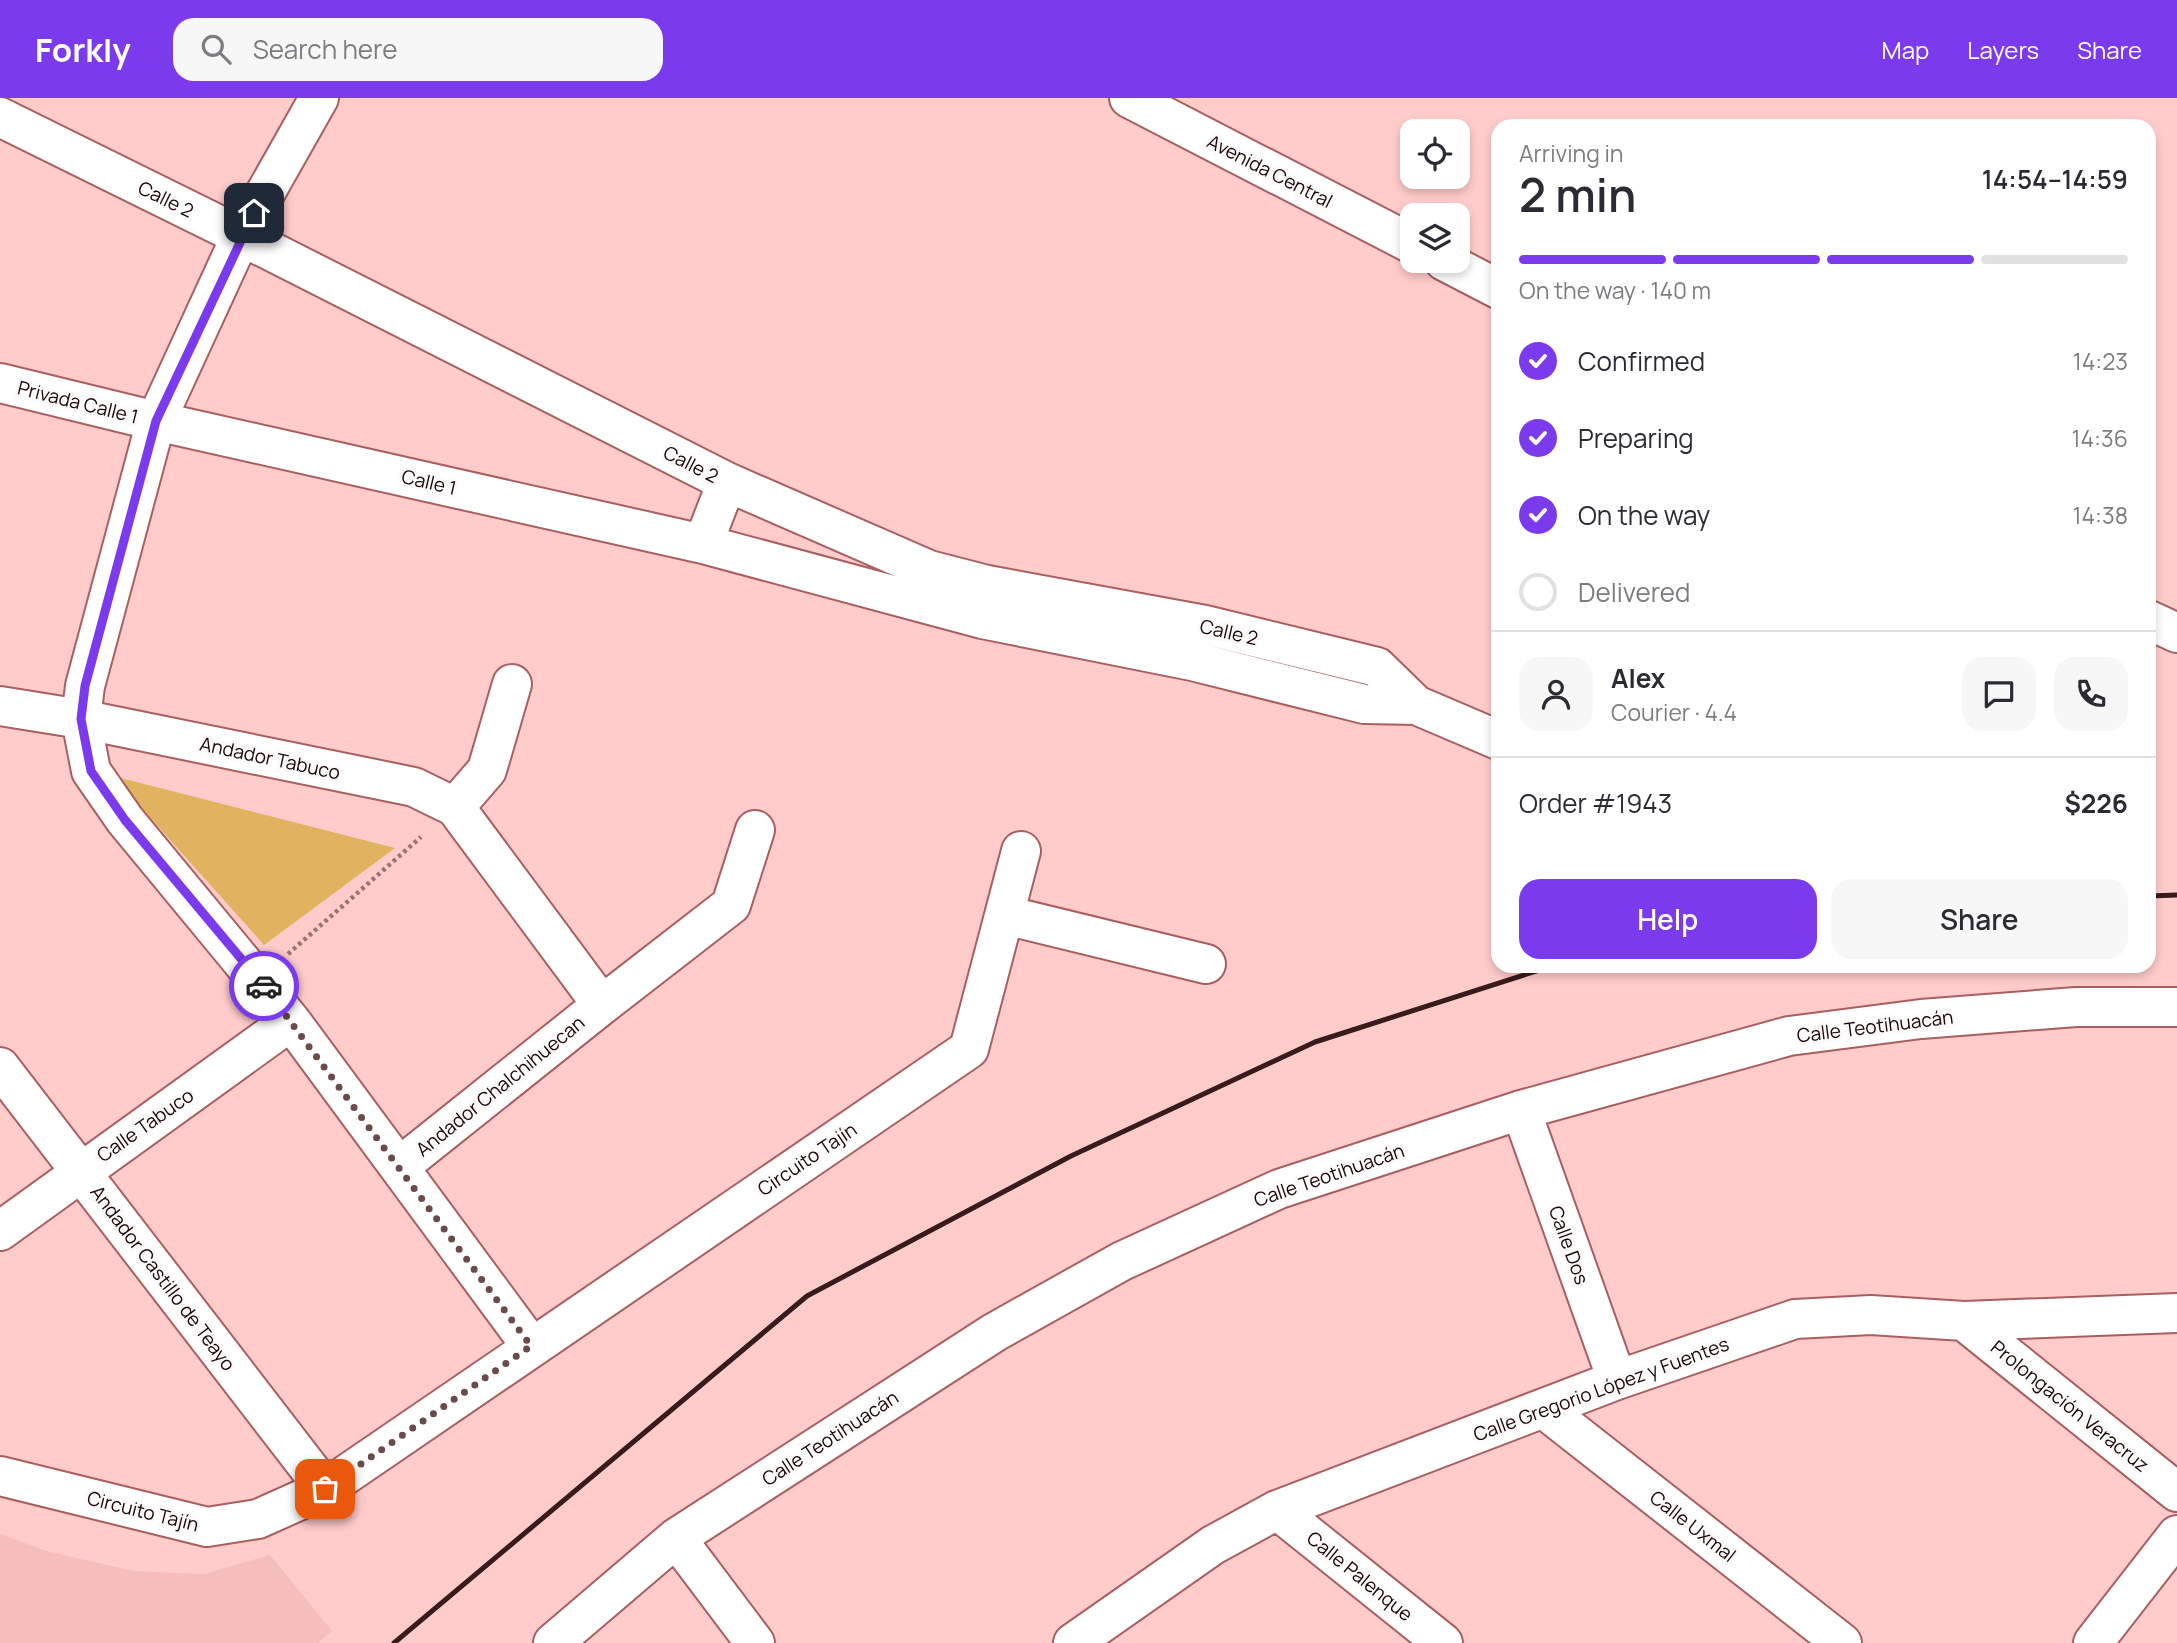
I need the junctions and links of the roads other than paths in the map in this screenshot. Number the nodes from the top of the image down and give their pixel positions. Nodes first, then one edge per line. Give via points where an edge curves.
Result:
1 (318, 98) edge
2 (1129, 98) edge
3 (0, 117) edge
4 (241, 236) junction
5 (1400, 238) edge
6 (1467, 273) edge
7 (1491, 285) edge
8 (0, 383) edge
9 (156, 421) junction
10 (727, 482) junction
11 (703, 544) junction
12 (2156, 623) edge
13 (2177, 633) edge
14 (512, 684) dead end
15 (1416, 705) junction
16 (0, 706) edge
17 (81, 719) junction
18 (1491, 737) edge
19 (455, 807) junction
20 (755, 831) dead end
21 (1021, 851) dead end
22 (1005, 915) junction
23 (1206, 964) dead end
24 (601, 1005) junction
25 (2177, 1007) edge
26 (291, 1021) junction
27 (0, 1067) edge
28 (1521, 1110) junction
29 (399, 1167) junction
30 (81, 1170) junction
31 (0, 1231) edge
32 (2177, 1312) edge
33 (1964, 1321) junction
34 (531, 1346) junction
35 (1617, 1380) junction
36 (1544, 1409) junction
37 (1, 1474) edge
38 (325, 1489) junction
39 (2177, 1492) edge
40 (1277, 1510) junction
41 (2177, 1535) edge
42 (676, 1538) junction
43 (553, 1643) edge
44 (755, 1643) edge
45 (1073, 1643) edge
46 (1443, 1643) edge
47 (1842, 1643) edge
48 (2093, 1643) edge

1 - 4 street
2 - 5 street, Avenida Central
3 - 4 street, Calle 2
4 - 9 street
4 - 10 street, Calle 2
6 - 7 street
8 - 9 street, Privada Calle 1
9 - 11 street, Calle 1
9 - 17 street via 85,686
10 - 11 street
10 - 15 street, Calle 2 via 929,570 1205,625 1377,667
11 - 15 street, Calle 2 via 982,619 1192,661 1364,704
12 - 13 street
14 - 19 street via 487,770
15 - 18 street, Calle 2
16 - 17 street
17 - 19 street, Andador Tabuco via 414,787
17 - 26 street via 91,771 125,820
19 - 24 street, Andador Tabuco
20 - 24 street, Andador Chalchihuecan via 731,905
21 - 22 street, Circuito Tajín
22 - 23 street
22 - 34 street, Circuito Tajín via 968,1049
24 - 29 street, Andador Chalchihuecan
25 - 28 street, Calle Teotihuacán via 2076,1007 1921,1019 1789,1036
26 - 29 street
26 - 30 street, Calle Tabuco
27 - 30 street, Andador Castillo de Teayo
28 - 35 street, Calle Dos
28 - 42 street, Calle Teotihuacán via 1279,1189 1122,1261 995,1332
29 - 34 street
30 - 31 street, Calle Tabuco
30 - 38 street, Andador Castillo de Teayo
32 - 33 street, Calle Gregorio López y Fuentes
33 - 35 street, Calle Gregorio López y Fuentes via 1871,1315 1795,1319
33 - 39 street, Prolongación Veracruz
34 - 38 street, Circuito Tajín
35 - 36 street, Calle Gregorio López y Fuentes
36 - 40 street, Calle Gregorio López y Fuentes
36 - 47 street, Calle Uxmal
37 - 38 street, Circuito Tajín via 207,1527 258,1520
40 - 45 street, Calle Gregorio López y Fuentes via 1213,1545
40 - 46 street, Calle Palenque
41 - 48 street
42 - 43 street, Calle Teotihuacán
42 - 44 street

